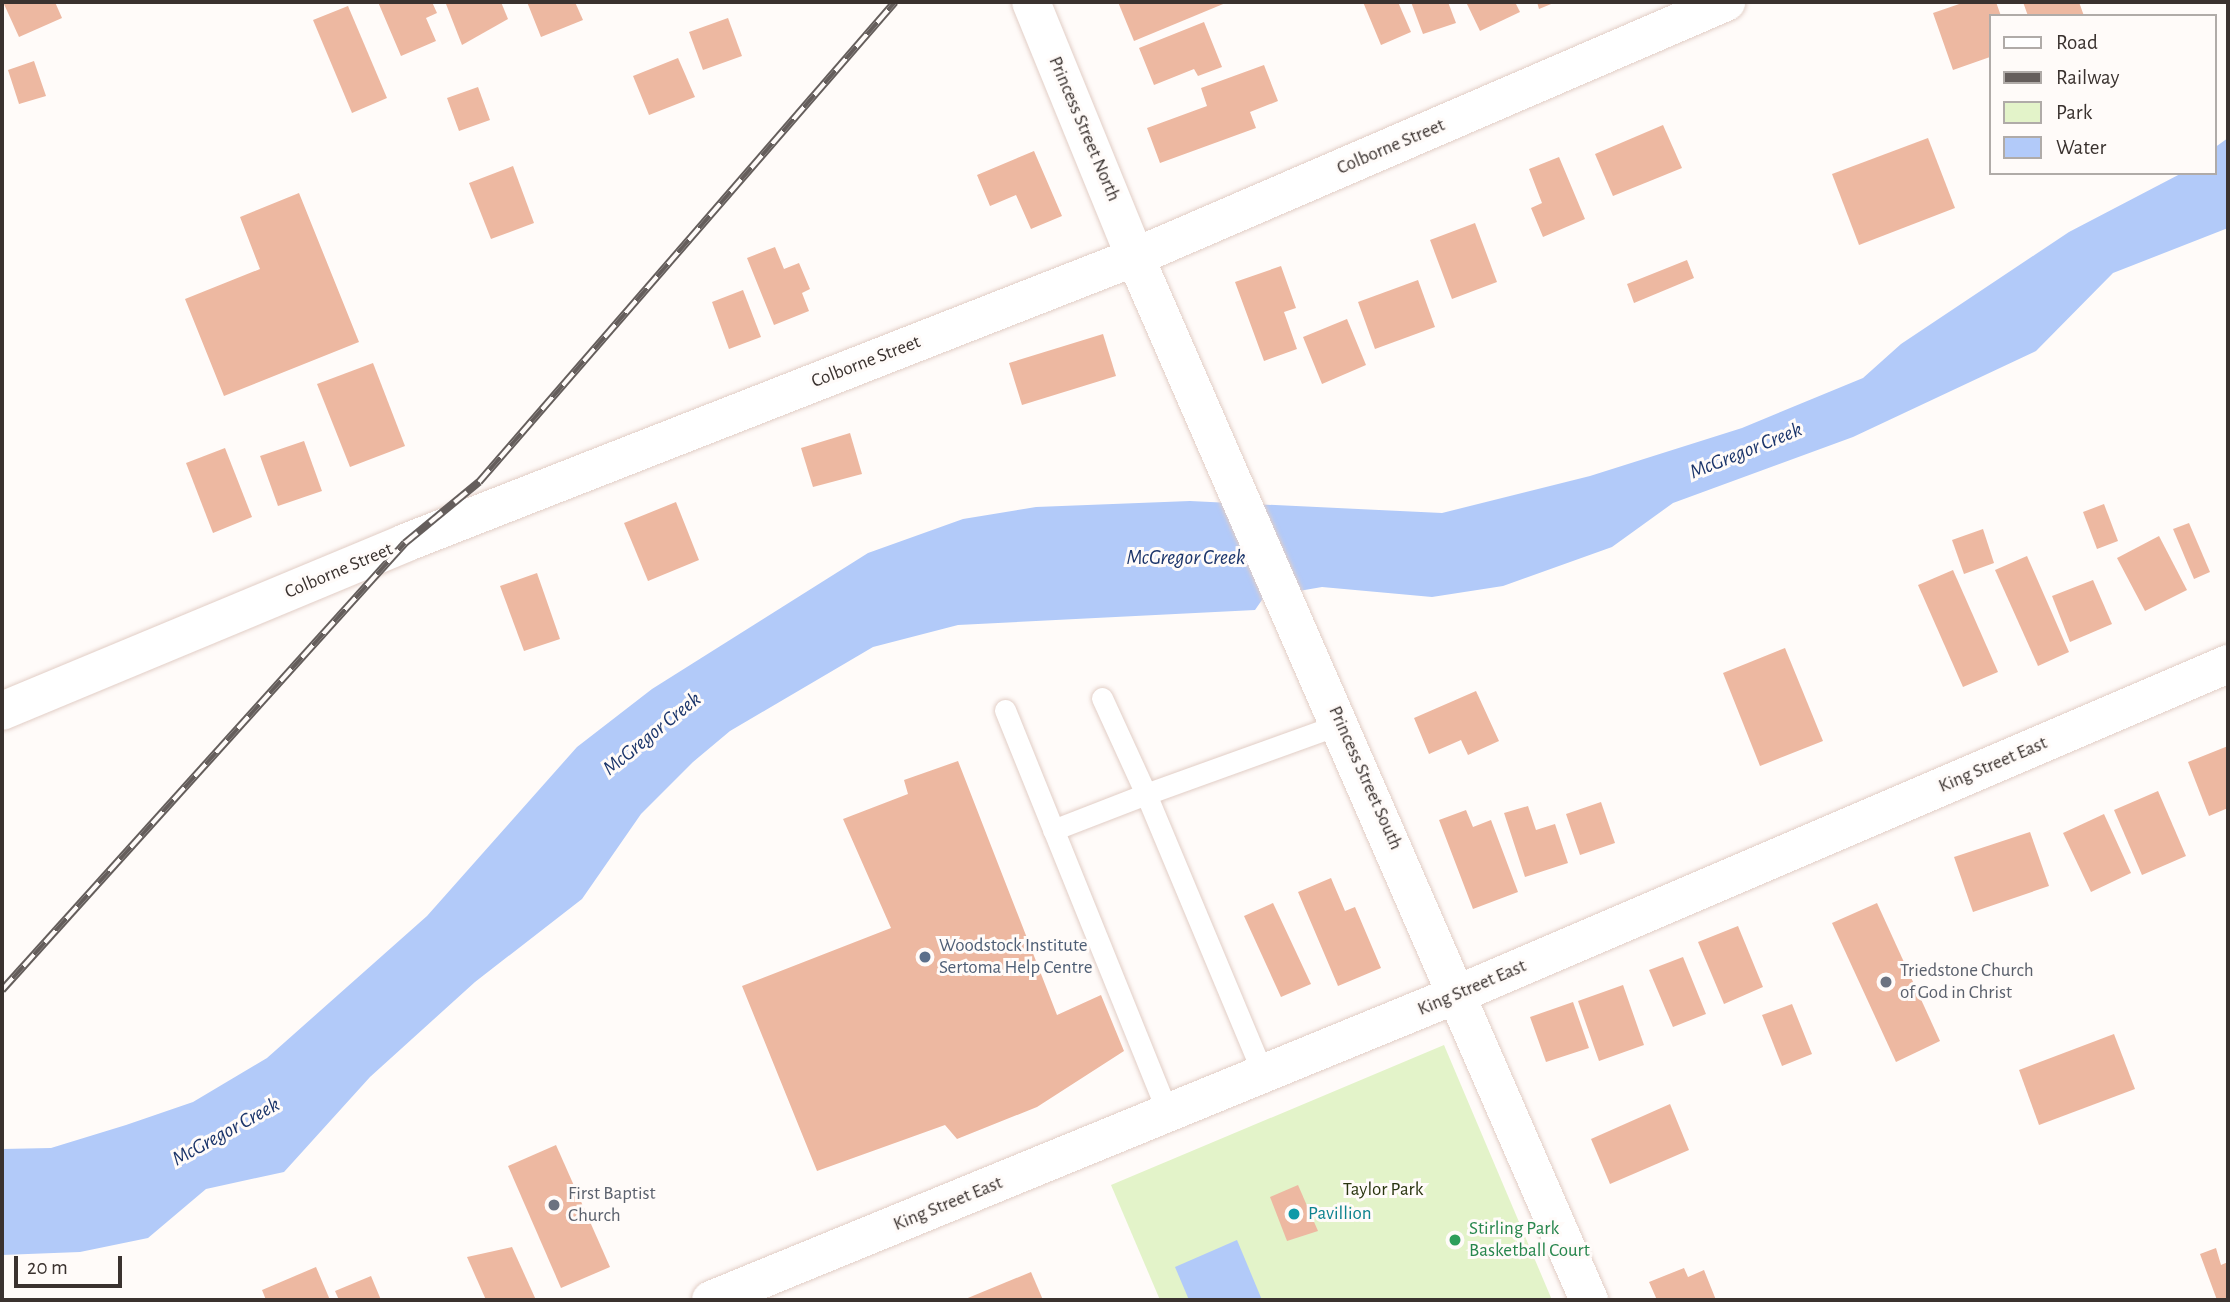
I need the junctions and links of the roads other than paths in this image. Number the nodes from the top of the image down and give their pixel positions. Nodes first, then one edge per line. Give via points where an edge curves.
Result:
1 (1031, 2) edge
2 (1726, 2) edge
3 (1135, 257) junction
4 (2228, 664) edge
5 (1102, 698) dead end
6 (1005, 710) dead end
7 (2, 711) edge
8 (1340, 724) junction
9 (1146, 793) junction
10 (1054, 830) junction
11 (1458, 994) junction
12 (1263, 1074) junction
13 (1168, 1114) junction
14 (711, 1300) edge
15 (1589, 1300) edge

1 - 3 street, Princess Street North
2 - 3 street, Colborne Street
3 - 7 street, Colborne Street via 405,543
3 - 8 street, Princess Street South
4 - 11 street, King Street East
5 - 9 lane
6 - 10 lane
8 - 9 lane
8 - 11 street, Princess Street South
9 - 10 lane
9 - 12 lane
10 - 13 lane
11 - 12 street, King Street East
11 - 15 street, Princess Street South
12 - 13 street, King Street East
13 - 14 street, King Street East

